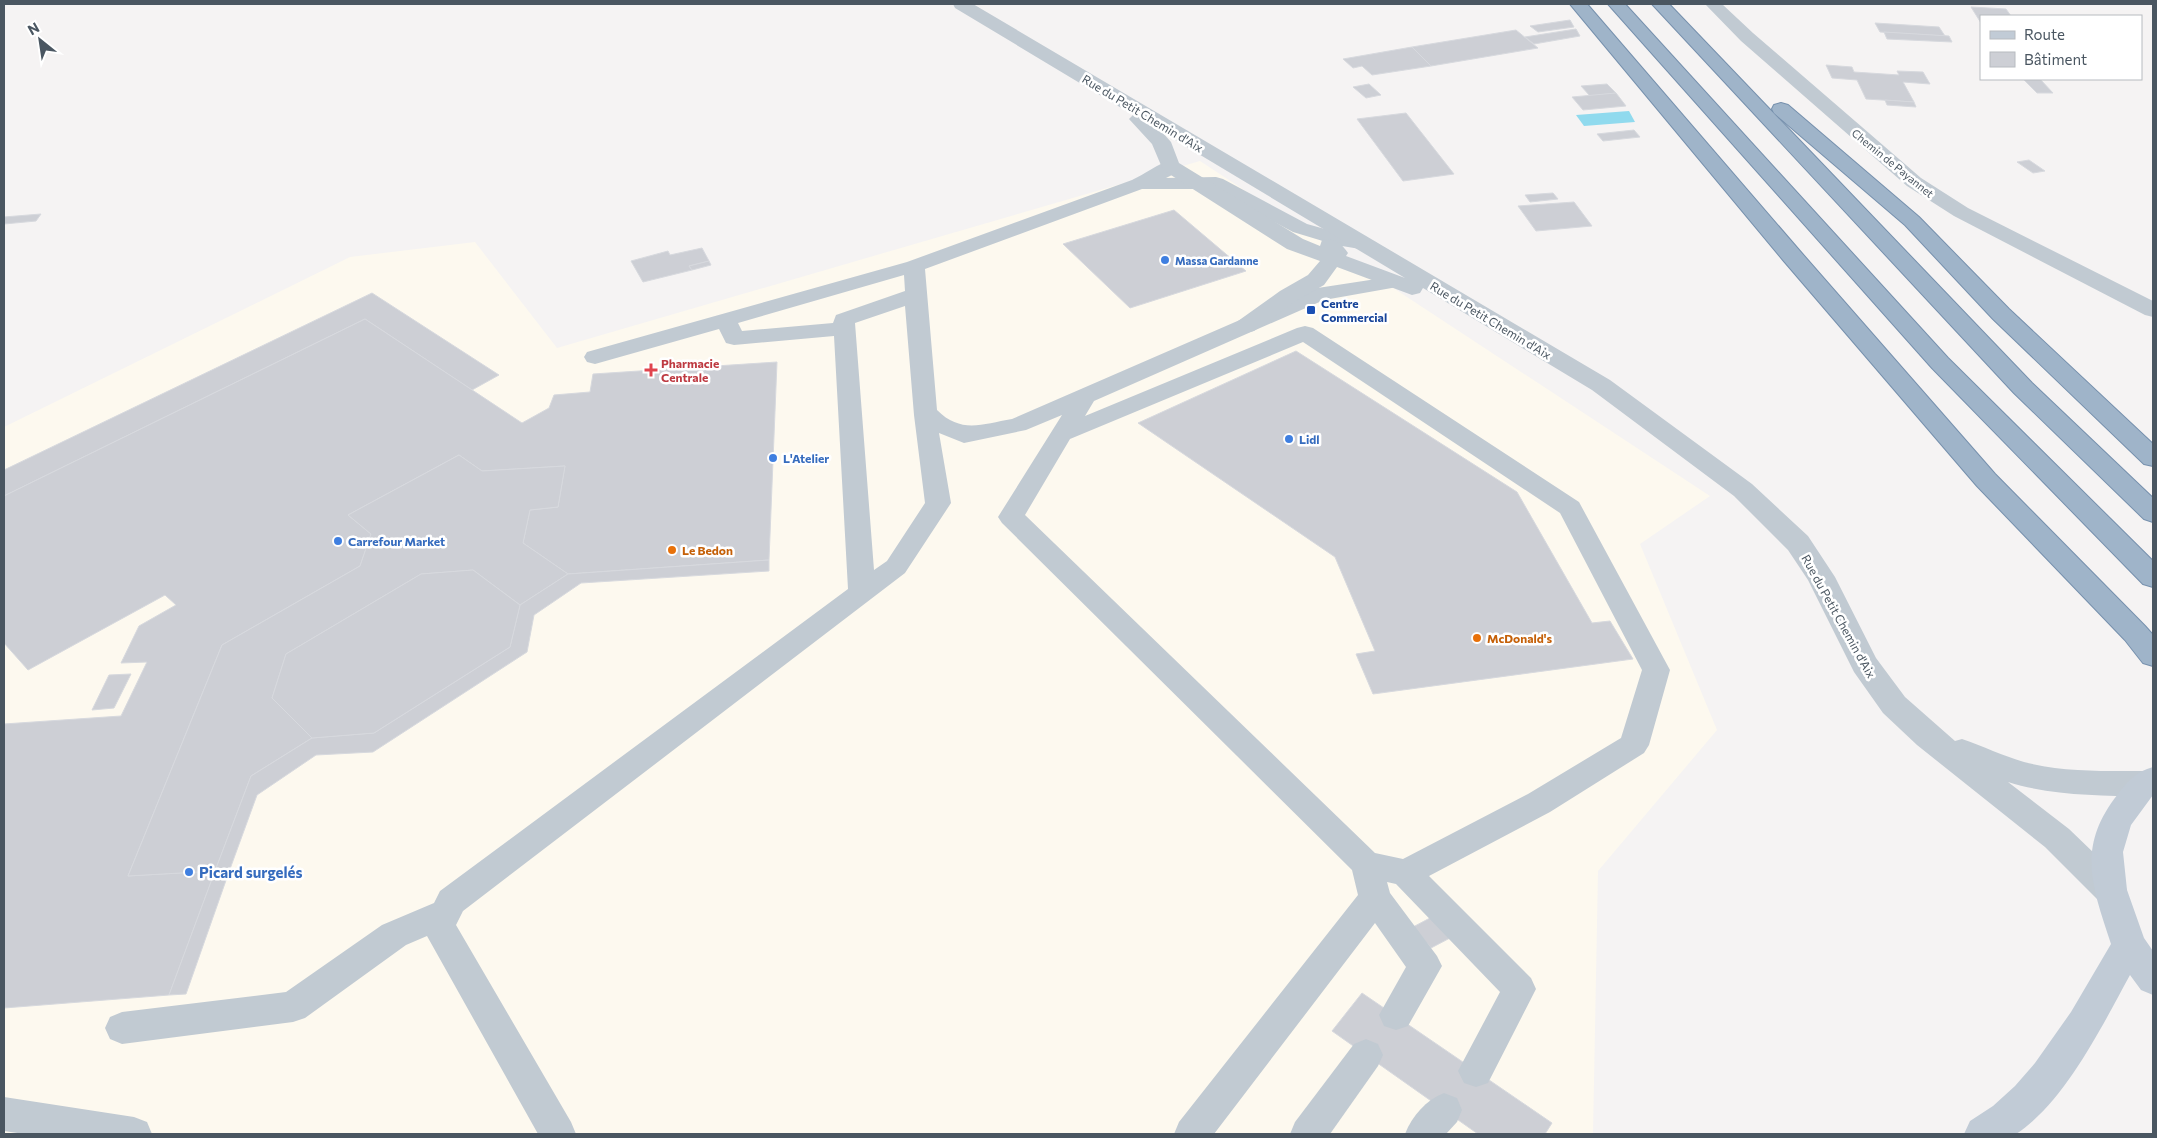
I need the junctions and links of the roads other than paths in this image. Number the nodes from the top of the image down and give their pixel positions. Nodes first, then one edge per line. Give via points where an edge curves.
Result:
1 (961, 4) edge
2 (1578, 4) edge
3 (1616, 4) edge
4 (1713, 4) edge
5 (1663, 7) edge
6 (1116, 97) junction
7 (1170, 166) junction
8 (1198, 183) junction
9 (1139, 184) junction
10 (1285, 197) junction
11 (1322, 235) junction
12 (1360, 243) junction
13 (1333, 258) junction
14 (914, 266) junction
15 (1396, 282) junction
16 (916, 295) junction
17 (2153, 310) edge
18 (1479, 313) junction
19 (726, 320) junction
20 (1246, 326) junction
21 (844, 329) junction
22 (595, 357) dead end
23 (1084, 396) junction
24 (925, 412) junction
25 (1062, 434) junction
26 (2153, 458) edge
27 (2153, 513) edge
28 (2153, 577) edge
29 (862, 592) junction
30 (2153, 655) edge
31 (1928, 737) junction
32 (2148, 782) edge
33 (1366, 864) junction
34 (1406, 873) junction
35 (2110, 890) junction
36 (1375, 898) junction
37 (445, 913) junction
38 (2129, 945) junction
39 (2153, 979) edge
40 (1396, 1015) dead end
41 (122, 1028) dead end
42 (1366, 1055) dead end
43 (1476, 1071) dead end
44 (4, 1114) edge
45 (134, 1134) edge
46 (558, 1134) edge
47 (1192, 1134) edge
48 (1308, 1134) edge
49 (1983, 1134) edge

1 - 6 street, Rue du Petit Chemin d'Aix
2 - 30 highway via 1986,480
3 - 28 highway via 1940,363
4 - 17 street, Chemin de Payannet via 1914,182 1961,212
5 - 26 highway via 1912,221 2000,314
5 - 27 highway via 2023,388
6 - 7 street via 1161,142
6 - 10 street, Rue du Petit Chemin d'Aix
7 - 8 street
7 - 9 lane via 1165,172
8 - 9 lane
8 - 11 lane via 1216,183 1300,228
8 - 13 street via 1295,244
9 - 14 lane
10 - 11 street
10 - 12 street, Rue du Petit Chemin d'Aix
11 - 12 lane
11 - 13 street via 1337,253
12 - 18 street, Rue du Petit Chemin d'Aix
13 - 15 street
13 - 20 street via 1316,280
14 - 16 lane
14 - 19 lane
15 - 18 street
15 - 20 lane via 1320,294
16 - 21 lane via 844,320
16 - 24 lane
18 - 31 street, Rue du Petit Chemin d'Aix via 1601,385 1743,490 1798,543 1821,577 1864,664 1894,705
19 - 21 lane via 734,338
19 - 22 lane
20 - 23 lane
21 - 29 lane
23 - 24 lane via 1018,425 964,435 936,423
23 - 25 lane
24 - 29 lane via 938,503 896,567
25 - 33 lane via 1011,517
25 - 34 lane via 1306,333 1570,508 1656,670 1634,745 1539,803
29 - 37 lane via 458,895
31 - 32 street via 1994,764 2046,779
31 - 35 street, Rue du Petit Chemin d'Aix via 2058,838
32 - 35 main road via 2116,820 2107,852
33 - 34 lane
33 - 36 lane
34 - 43 lane via 1519,989
35 - 38 main road
36 - 40 lane via 1425,966
36 - 47 lane
37 - 41 lane via 394,935 293,1007
37 - 46 lane via 439,926
38 - 39 main road
38 - 49 main road via 2060,1060 2030,1098
42 - 48 lane
44 - 45 lane

